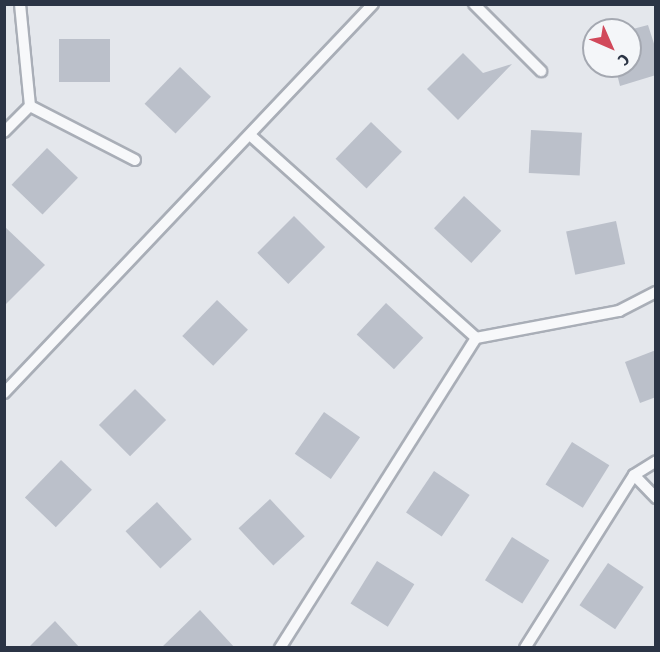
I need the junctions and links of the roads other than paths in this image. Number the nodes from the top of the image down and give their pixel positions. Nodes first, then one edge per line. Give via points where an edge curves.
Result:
1 (20, 4) edge
2 (374, 4) edge
3 (474, 4) edge
4 (541, 71) dead end
5 (30, 106) junction
6 (4, 132) edge
7 (250, 135) junction
8 (135, 160) dead end
9 (656, 292) edge
10 (476, 338) junction
11 (4, 393) edge
12 (656, 461) edge
13 (634, 475) junction
14 (656, 498) edge
15 (280, 648) edge
16 (525, 648) edge

1 - 5 lane
2 - 7 lane
3 - 4 lane
5 - 6 lane
5 - 8 lane
7 - 10 lane
7 - 11 lane
9 - 10 lane via 619,311
10 - 15 lane
12 - 13 lane
13 - 14 lane
13 - 16 lane

